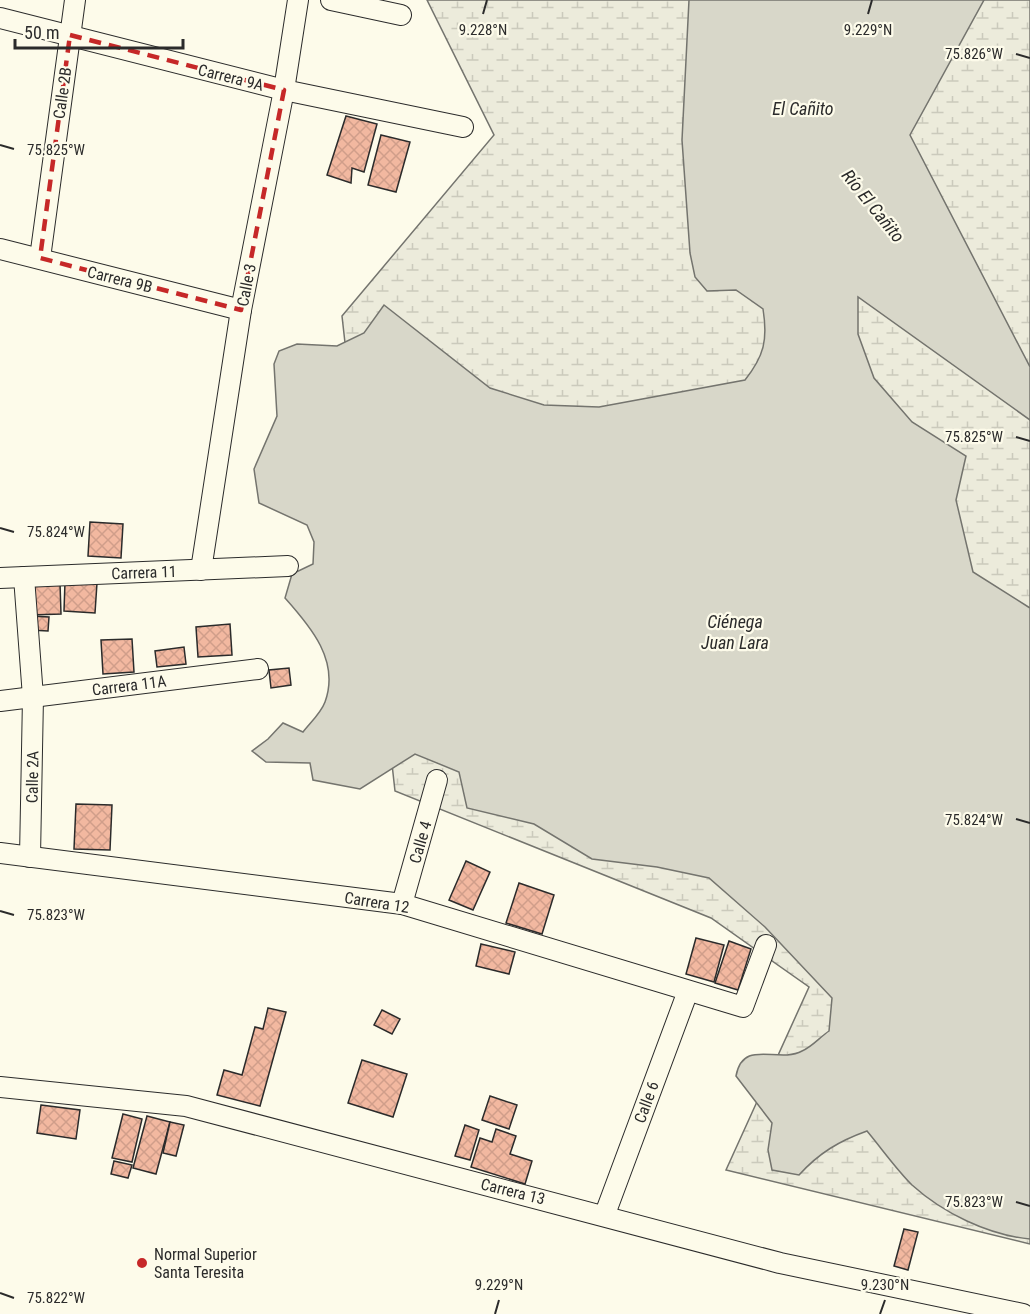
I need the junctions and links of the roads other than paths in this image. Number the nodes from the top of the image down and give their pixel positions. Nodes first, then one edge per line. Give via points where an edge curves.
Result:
1 (75, 0) edge
2 (298, 0) edge
3 (331, 0) edge
4 (401, 15) dead end
5 (0, 18) edge
6 (70, 35) junction
7 (284, 90) junction
8 (463, 128) dead end
9 (0, 249) edge
10 (40, 258) junction
11 (240, 310) junction
12 (288, 566) dead end
13 (201, 570) junction
14 (24, 577) junction
15 (0, 578) edge
16 (258, 669) dead end
17 (33, 697) junction
18 (0, 701) edge
19 (437, 780) dead end
20 (0, 853) edge
21 (30, 857) junction
22 (402, 904) junction
23 (766, 945) dead end
24 (688, 991) junction
25 (0, 1087) edge
26 (605, 1214) junction
27 (957, 1307) edge
28 (1023, 1314) edge

1 - 6 street, Calle 2B
2 - 7 street, Calle 3
3 - 4 street
5 - 6 street, Carrera 9A
6 - 7 street, Carrera 9A
6 - 10 street, Calle 2B
7 - 8 street, Carrera 9A
7 - 11 street, Calle 3
9 - 10 street, Carrera 9B
10 - 11 street, Carrera 9B
11 - 13 street, Calle 3
12 - 13 street, Carrera 11
13 - 14 street, Carrera 11
14 - 15 street, Carrera 11
14 - 17 street, Calle 2A
16 - 17 street, Carrera 11A
17 - 18 street, Carrera 11A
17 - 21 street, Calle 2A
19 - 22 street, Calle 4
20 - 21 street, Carrera 12
21 - 22 street, Carrera 12
22 - 24 street, Carrera 12
23 - 24 street, Carrera 12 via 743,1007
24 - 26 street, Calle 6
25 - 26 street, Carrera 13 via 186,1106
26 - 27 street, Carrera 13
27 - 28 street, Carrera 13

